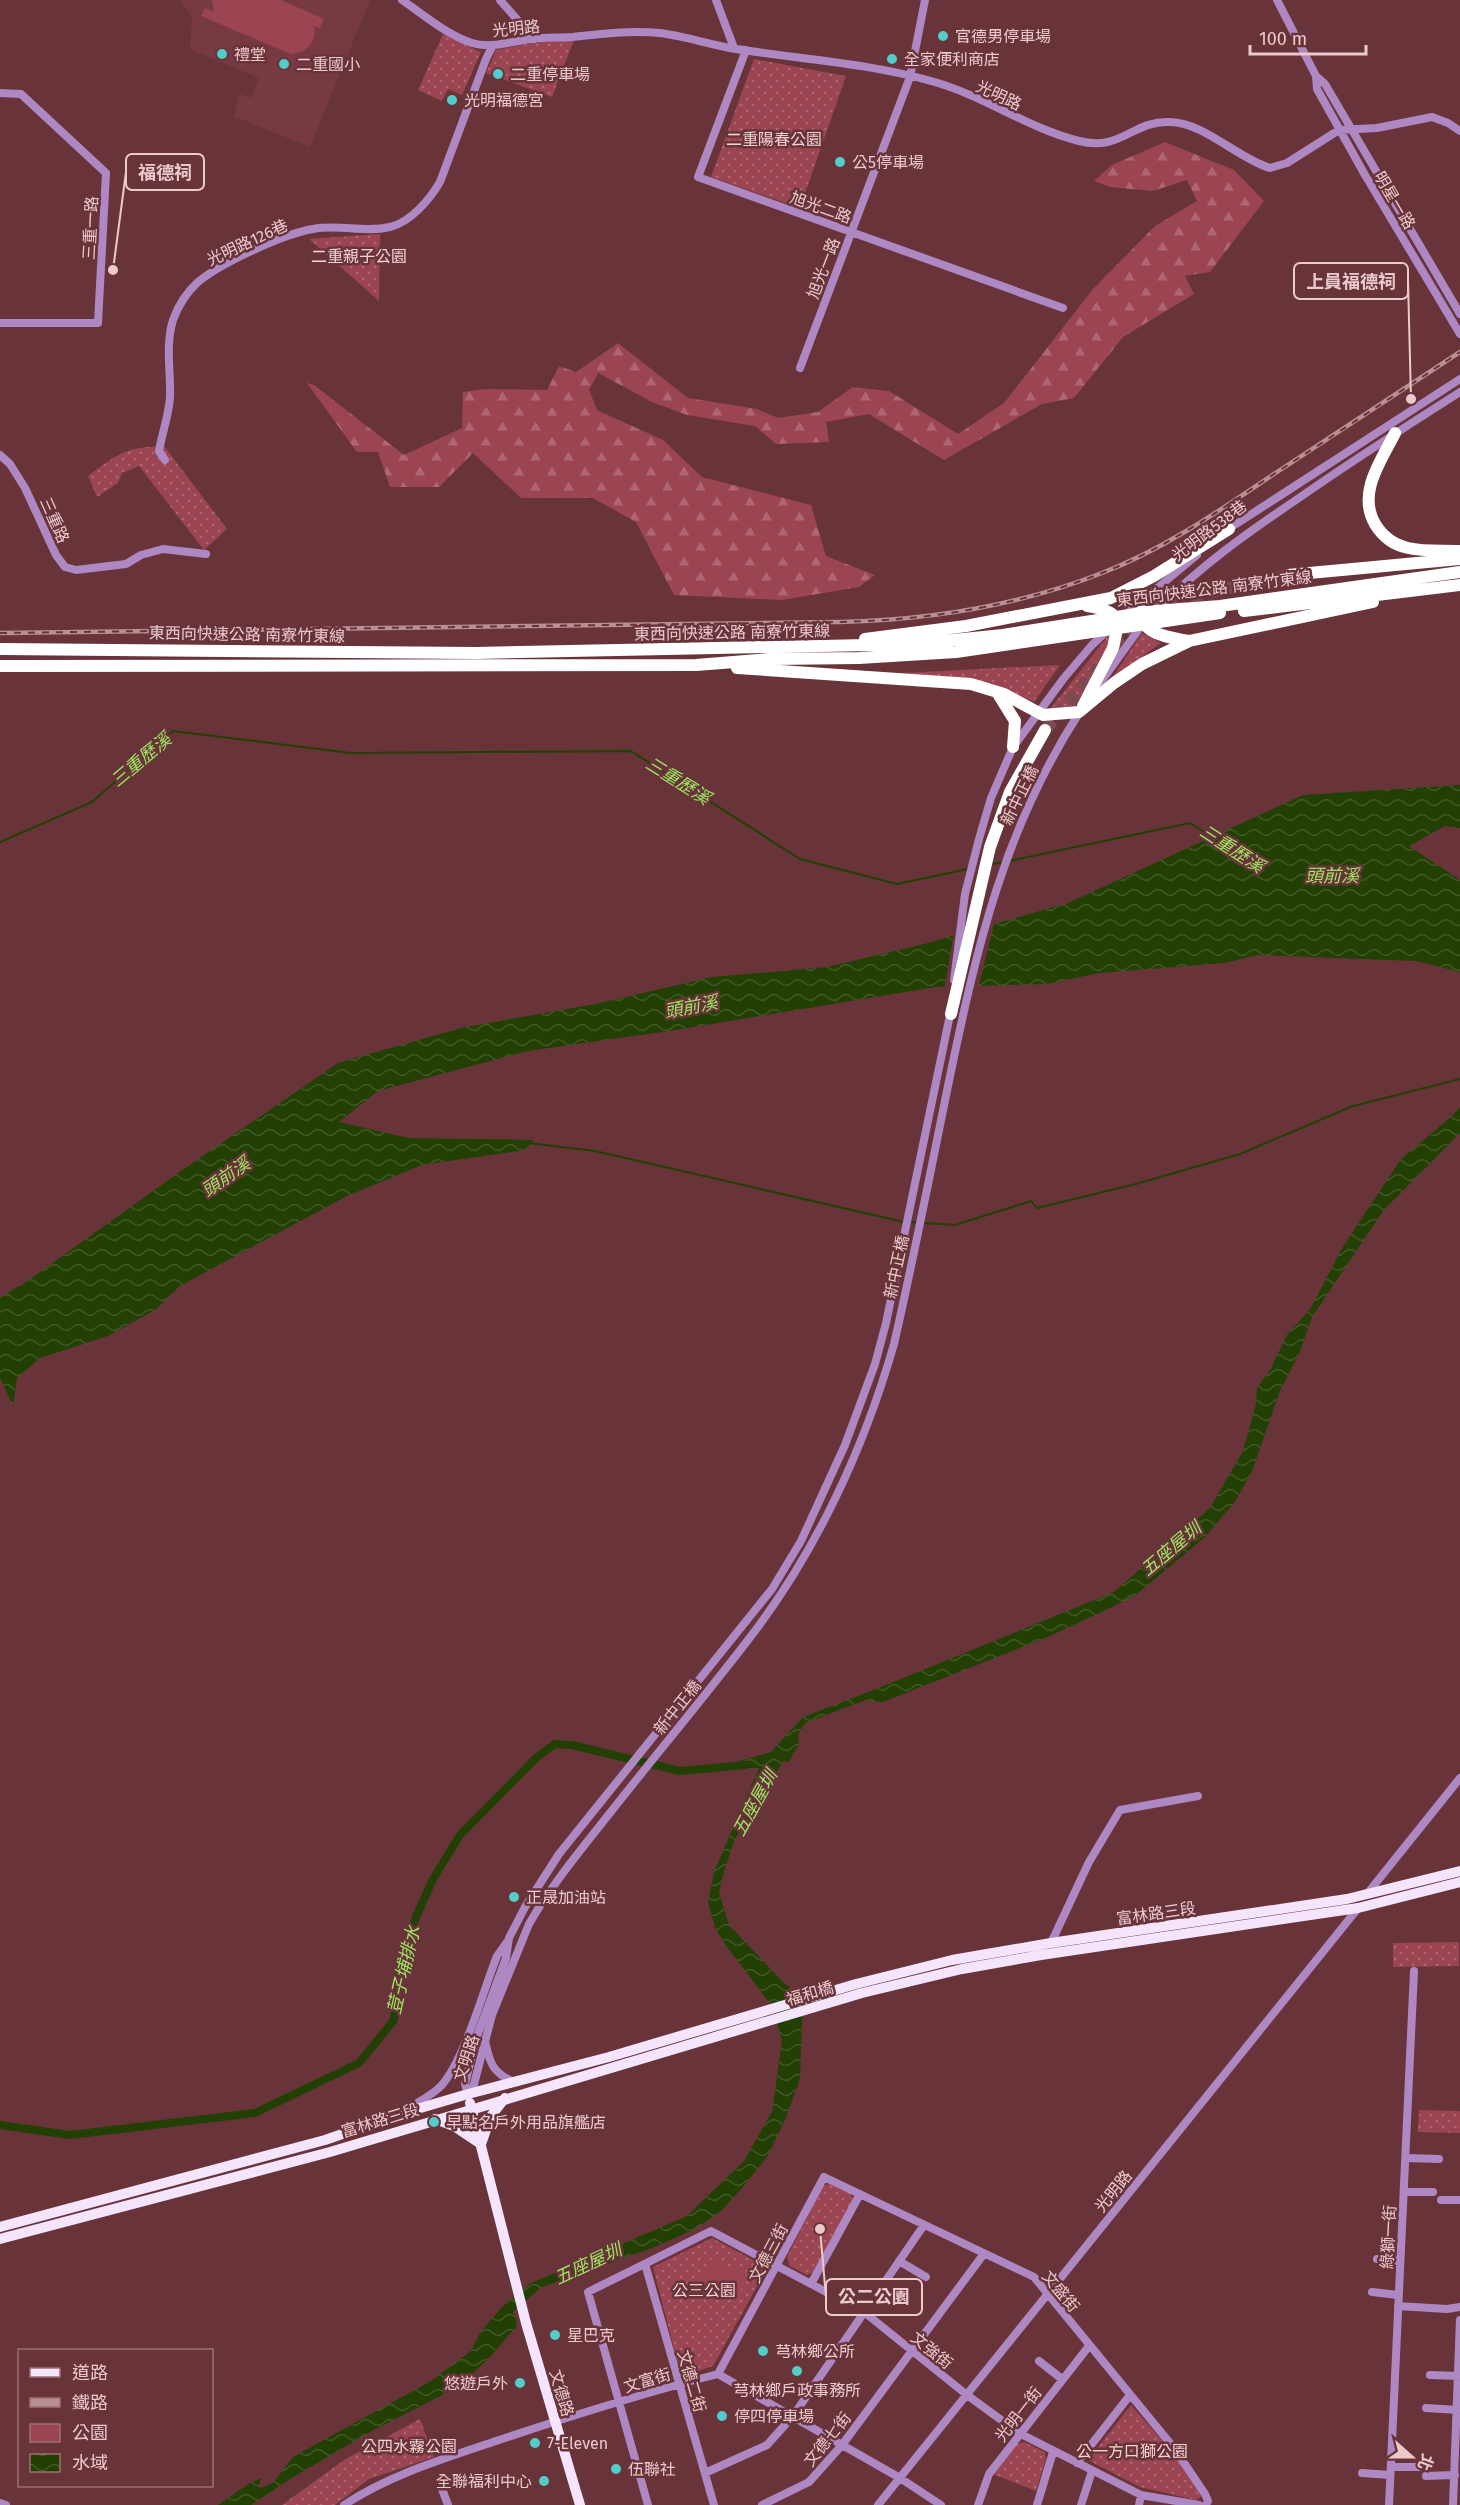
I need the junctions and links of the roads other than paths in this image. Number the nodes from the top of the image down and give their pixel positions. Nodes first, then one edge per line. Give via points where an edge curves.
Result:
1 (402, 0) edge
2 (500, 0) edge
3 (716, 0) edge
4 (926, 0) edge
5 (1277, 0) edge
6 (534, 39) junction
7 (493, 45) junction
8 (734, 48) junction
9 (746, 50) junction
10 (910, 76) junction
11 (1316, 76) junction
12 (0, 93) edge
13 (1460, 131) edge
14 (851, 232) junction
15 (1063, 308) dead end
16 (1460, 314) edge
17 (0, 323) edge
18 (1460, 334) edge
19 (800, 368) dead end
20 (1460, 379) edge
21 (1460, 392) edge
22 (1395, 433) junction
23 (0, 454) edge
24 (165, 460) dead end
25 (1229, 529) junction
26 (1460, 551) edge
27 (206, 554) dead end
28 (1460, 559) edge
29 (1460, 572) edge
30 (1288, 575) tunnel mouth
31 (1454, 586) edge
32 (1145, 598) junction
33 (1076, 605) junction
34 (1217, 610) junction
35 (1119, 620) junction
36 (1143, 624) junction
37 (1189, 641) junction
38 (816, 645) junction
39 (0, 649) edge
40 (696, 665) junction
41 (0, 666) edge
42 (997, 691) junction
43 (1039, 712) junction
44 (1079, 712) junction
45 (1045, 730) tunnel mouth
46 (1012, 747) junction
47 (951, 1014) junction
48 (625, 1774) joint
49 (1460, 1778) edge
50 (636, 1781) joint
51 (1198, 1796) dead end
52 (1460, 1871) edge
53 (1460, 1882) edge
54 (1367, 1894) junction
55 (1358, 1908) junction
56 (509, 1938) junction
57 (1051, 1943) junction
58 (1414, 1971) dead end
59 (859, 1988) junction
60 (765, 2016) joint
61 (485, 2043) junction
62 (592, 2067) junction
63 (514, 2082) junction
64 (468, 2094) junction
65 (505, 2098) junction
66 (471, 2108) junction
67 (399, 2114) junction
68 (435, 2119) junction
69 (481, 2144) junction
70 (1406, 2158) junction
71 (1439, 2159) dead end
72 (824, 2177) joint
73 (1404, 2192) junction
74 (1433, 2192) dead end
75 (860, 2194) junction
76 (1441, 2200) dead end
77 (1460, 2200) edge
78 (924, 2225) junction
79 (0, 2227) edge
80 (0, 2239) edge
81 (983, 2255) junction
82 (1377, 2259) dead end
83 (899, 2261) junction
84 (1400, 2261) junction
85 (645, 2264) junction
86 (777, 2264) junction
87 (926, 2277) dead end
88 (812, 2284) junction
89 (882, 2286) junction
90 (1372, 2292) dead end
91 (1047, 2293) junction
92 (1398, 2295) junction
93 (907, 2303) dead end
94 (1398, 2306) junction
95 (1460, 2307) edge
96 (864, 2312) junction
97 (1460, 2320) edge
98 (1089, 2346) junction
99 (911, 2351) junction
100 (1039, 2361) dead end
101 (717, 2374) junction
102 (1430, 2375) dead end
103 (1458, 2376) junction
104 (1062, 2379) junction
105 (679, 2384) junction
106 (967, 2395) junction
107 (1130, 2396) junction
108 (619, 2402) junction
109 (1426, 2408) dead end
110 (1458, 2410) junction
111 (793, 2416) junction
112 (555, 2422) junction
113 (1019, 2433) junction
114 (1458, 2443) edge
115 (842, 2445) junction
116 (1053, 2452) junction
117 (1077, 2463) junction
118 (1422, 2467) dead end
119 (1092, 2471) junction
120 (1390, 2471) junction
121 (705, 2473) junction
122 (1362, 2473) dead end
123 (1455, 2475) junction
124 (1426, 2476) dead end
125 (900, 2478) junction
126 (442, 2489) dead end
127 (1141, 2495) junction
128 (0, 2502) edge
129 (6, 2505) edge
130 (344, 2505) edge
131 (448, 2505) edge
132 (580, 2505) edge
133 (648, 2505) edge
134 (714, 2505) edge
135 (762, 2505) edge
136 (878, 2505) edge
137 (941, 2505) edge
138 (978, 2505) edge
139 (1037, 2505) edge
140 (1081, 2505) edge
141 (1139, 2505) edge
142 (1199, 2505) edge
143 (1206, 2505) edge
144 (1389, 2505) edge
145 (1453, 2505) edge

1 - 7 street, 光明路 via 452,33 473,43
2 - 6 street
3 - 8 street
4 - 10 street, 旭光一路
5 - 11 street, 明星一路
6 - 7 street, 光明路
6 - 8 street, 光明路 via 661,33
7 - 24 street, 光明路126巷 via 440,182 410,216 391,227 314,228 287,235 211,272 182,300 168,343 170,399 159,451
8 - 9 street, 光明路
9 - 10 street, 光明路
9 - 14 street, 旭光二路 via 698,177
10 - 13 street, 光明路 via 961,92 1082,142 1103,145 1142,126 1174,122 1204,133 1270,168 1287,163 1339,130 1377,128 1432,117
10 - 14 street, 旭光一路
11 - 16 street, 明星一路 via 1325,84
11 - 18 street, 明星一路 via 1317,89
12 - 17 street, 三重一路 via 21,94 106,173 98,324
14 - 15 street, 旭光二路
14 - 19 street, 旭光一路
20 - 25 street, 光明路538巷
21 - 22 street, 光明路538巷
22 - 26 highway via 1370,485 1372,518 1384,536 1399,546
22 - 36 street, 光明路538巷 via 1245,534
23 - 27 street, 三重路 via 25,488 65,567 76,570 126,564 164,549
25 - 32 street, 光明路538巷
25 - 33 highway via 1111,598
28 - 30 highway
29 - 34 highway, 東西向快速公路 南寮竹東線
31 - 34 highway, 東西向快速公路 南寮竹東線
31 - 37 highway
32 - 35 street, 光明路538巷
32 - 36 highway via 1139,615
33 - 35 highway via 1101,608
33 - 38 highway via 966,626
34 - 38 highway, 東西向快速公路 南寮竹東線 via 1155,611 1003,635 915,644
34 - 40 highway, 東西向快速公路 南寮竹東線 via 1081,635 956,652
35 - 43 street, 光明路538巷 via 1092,645
35 - 44 highway via 1113,648
36 - 37 highway via 1157,635
36 - 44 street, 光明路538巷
37 - 44 highway via 1142,664
38 - 39 highway, 東西向快速公路 南寮竹東線 via 477,653
40 - 41 highway, 東西向快速公路 南寮竹東線
40 - 42 highway via 971,684
42 - 43 highway
42 - 46 highway via 1015,722
43 - 44 highway
43 - 46 street, 光明路538巷
44 - 50 street, 新中正橋 via 1028,801 991,900 882,1385 822,1524 787,1587
45 - 47 highway via 1010,792 990,847
46 - 47 street, 新中正橋 via 991,798 965,894
47 - 48 street, 新中正橋 via 886,1323 865,1395 845,1445 801,1541 772,1589
48 - 56 street, 文明路 via 553,1864
49 - 54 street, 光明路
50 - 61 street, 文明路 via 558,1879 529,1924 492,2015
51 - 57 street via 1120,1810 1089,1862
52 - 54 main road, 富林路三段
53 - 55 main road, 富林路三段
54 - 55 street, 光明路
54 - 57 main road, 富林路三段
55 - 59 main road, 富林路三段 via 1041,1955
55 - 91 street, 光明路
56 - 64 street, 文明路 via 506,1958 476,2039 465,2084
56 - 67 street via 497,1956 449,2074 433,2093
57 - 59 main road, 富林路三段 via 952,1960
58 - 70 street, 綠獅一街
59 - 60 main road, 福和橋
60 - 62 main road, 富林路三段
61 - 63 street via 496,2072
61 - 64 street, 文明路
62 - 63 main road, 富林路三段
62 - 65 main road, 富林路三段
63 - 64 main road, 富林路三段
64 - 66 main road
64 - 67 main road, 富林路三段
65 - 66 main road, 富林路三段
65 - 69 main road via 491,2116
66 - 68 main road, 富林路三段
66 - 69 main road
67 - 79 main road, 富林路三段 via 325,2140
68 - 69 main road
68 - 80 main road, 富林路三段 via 234,2179
69 - 112 main road, 文德路 via 515,2284
70 - 71 street
70 - 73 street, 綠獅一街
72 - 75 street, 文盛街
72 - 86 street, 文德三街
73 - 74 street
73 - 84 street, 綠獅一街
75 - 78 street, 文盛街
75 - 88 street
76 - 77 street
78 - 81 street, 文盛街
78 - 83 street
81 - 91 street, 文盛街 via 1034,2277
81 - 99 street, 文德七街
82 - 84 street
83 - 87 street
83 - 89 street
84 - 92 street, 綠獅一街
85 - 86 street, 文強街 via 711,2231
85 - 105 street, 文德二街
85 - 108 street, 文強街 via 588,2292
86 - 88 street, 文強街
86 - 101 street, 文德三街
88 - 96 street, 文強街
89 - 93 street
89 - 96 street
90 - 92 street
91 - 98 street, 文盛街
91 - 106 street, 光明路
92 - 94 street, 綠獅一街
94 - 95 street
94 - 120 street, 綠獅一街
96 - 99 street, 文強街
96 - 111 street
97 - 103 street
98 - 104 street, 光明一街
98 - 107 street, 文盛街
99 - 106 street, 文強街
99 - 115 street, 文德七街
100 - 104 street
101 - 105 street, 文富街
101 - 111 street
102 - 103 street
103 - 110 street
104 - 113 street, 光明一街
105 - 108 street, 文富街
105 - 121 street, 文德二街
106 - 113 street, 文強街
106 - 125 street, 光明路
107 - 117 street
107 - 143 street, 文盛街 via 1174,2448 1205,2494
108 - 112 street, 文富街
108 - 133 street
109 - 110 street
110 - 114 street
111 - 115 street
111 - 121 street via 767,2445
112 - 130 street, 文富街 via 393,2478
112 - 132 main road, 文德路
113 - 116 street, 文強街
113 - 138 street, 光明一街 via 989,2474
114 - 123 street
115 - 125 street
115 - 135 street, 文德七街 via 809,2482
116 - 117 street, 文強街
116 - 139 street
117 - 119 street, 文強街
118 - 120 street
119 - 127 street, 文強街
119 - 140 street
120 - 122 street
120 - 144 street, 綠獅一街
121 - 134 street, 文德二街
123 - 124 street
123 - 145 street
125 - 136 street, 光明路
125 - 137 street
126 - 131 street
127 - 141 street
127 - 142 street, 文強街
128 - 129 street

